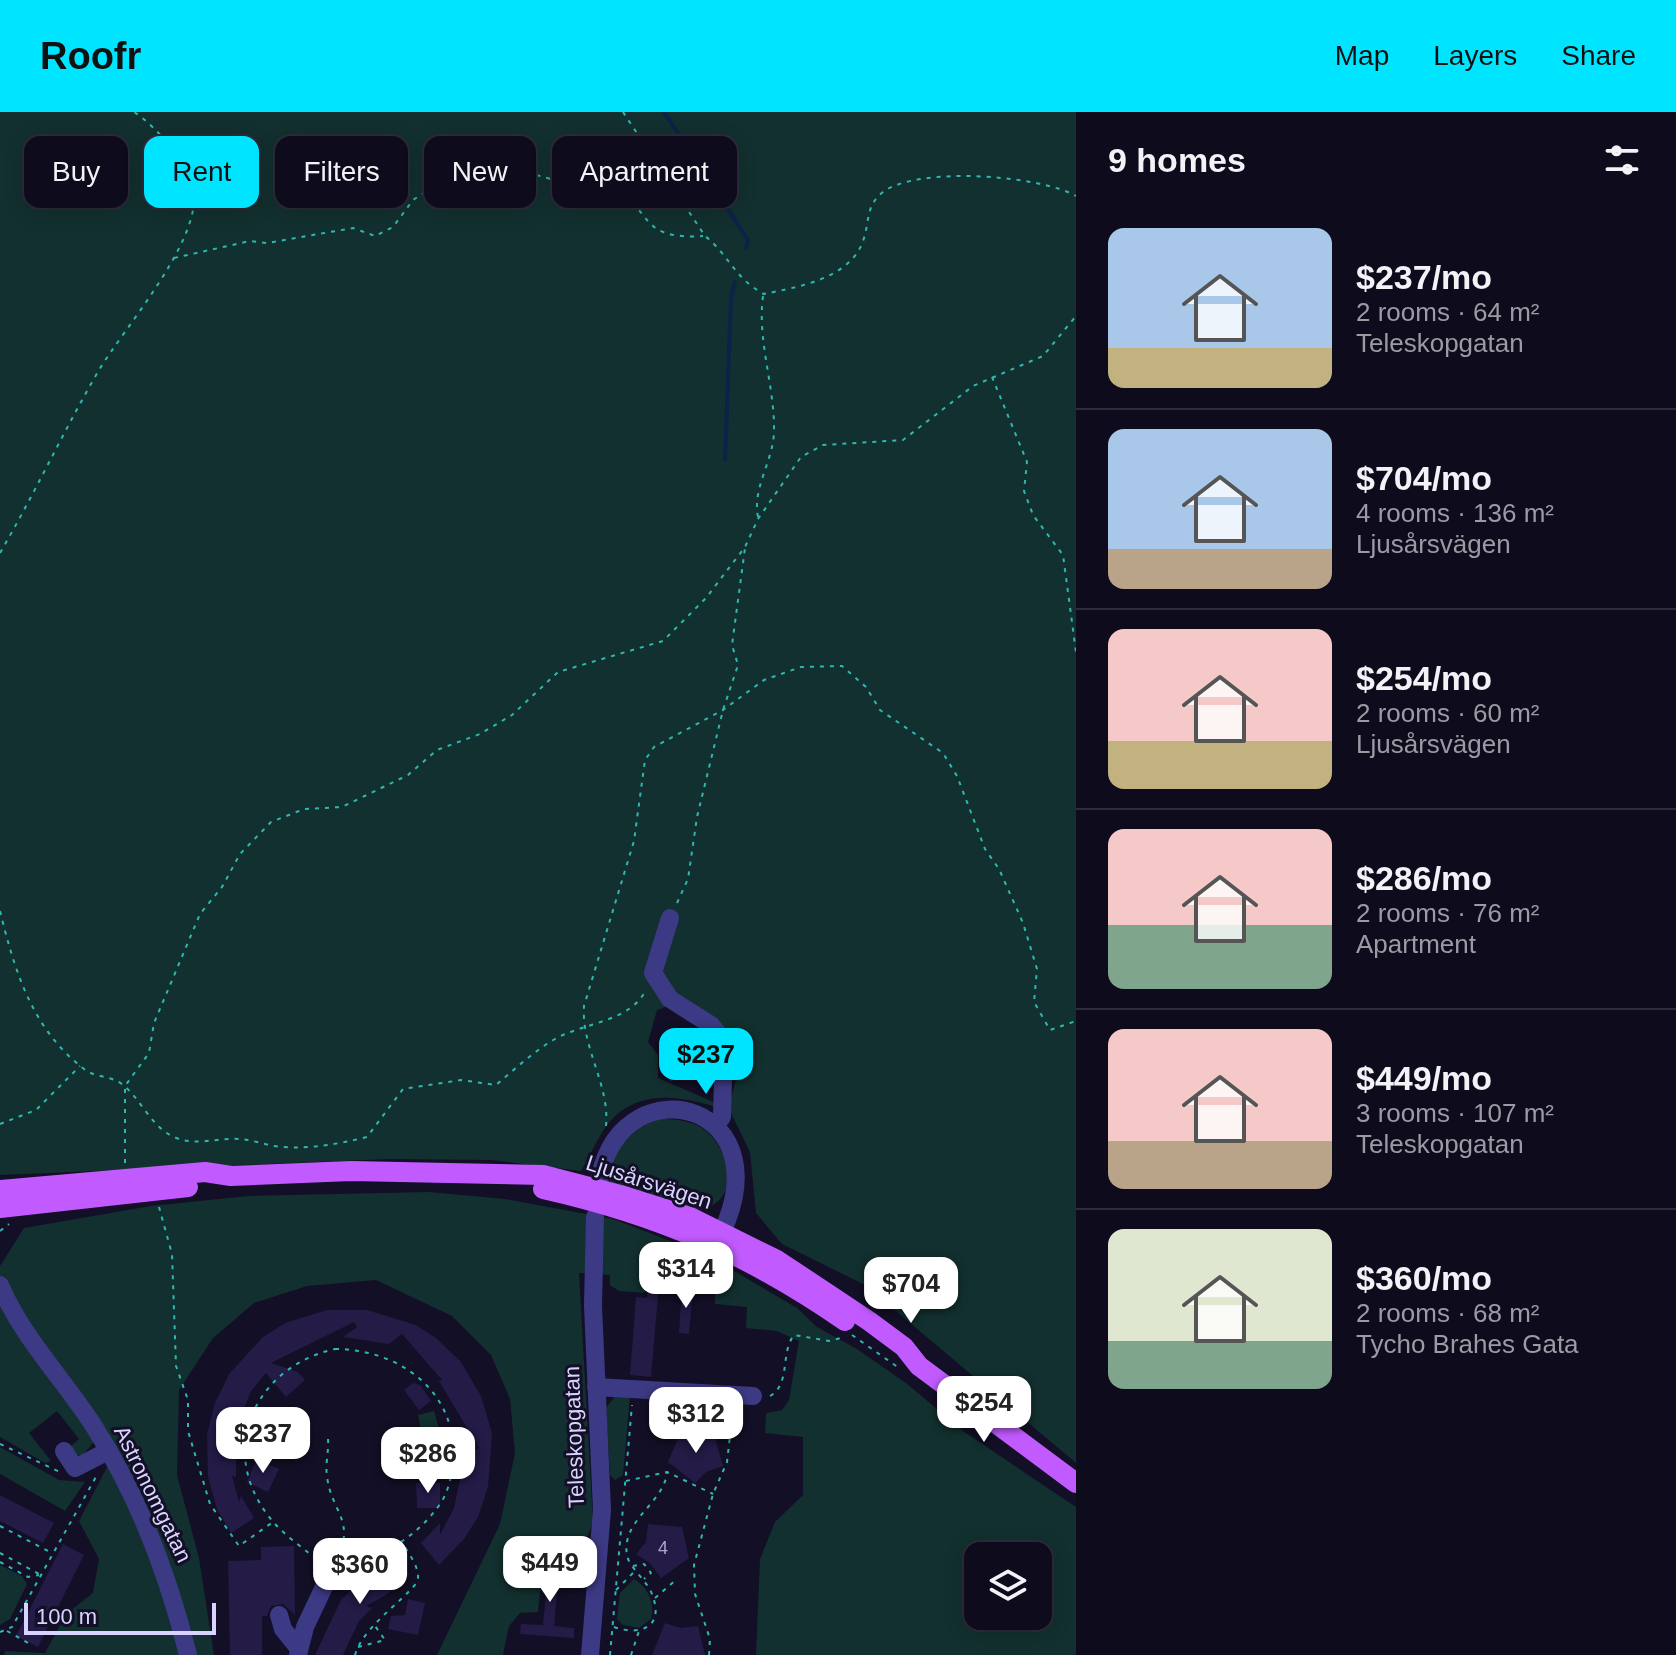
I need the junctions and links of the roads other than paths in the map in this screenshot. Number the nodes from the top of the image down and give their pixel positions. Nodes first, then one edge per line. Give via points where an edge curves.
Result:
1 (670, 918) road end
2 (715, 1125) junction
3 (231, 1176) junction
4 (600, 1176) dead end
5 (0, 1190) edge
6 (8, 1212) edge
7 (595, 1217) dead end
8 (719, 1238) junction
9 (0, 1285) edge
10 (596, 1387) junction
11 (744, 1396) road end
12 (64, 1451) dead end
13 (101, 1456) junction
14 (1076, 1483) edge
15 (331, 1572) road end
16 (279, 1615) dead end
17 (299, 1652) edge
18 (188, 1655) edge
19 (590, 1655) edge

1 - 2 street via 653,973 670,999 711,1025 724,1041 722,1117
2 - 4 street via 685,1111 661,1110 630,1123 607,1151
2 - 8 street via 730,1144 737,1168 735,1203
3 - 5 main road, Ljusårsvägen via 205,1172
3 - 6 main road, Ljusårsvägen via 207,1184
3 - 8 main road, Ljusårsvägen via 351,1171 514,1177
7 - 10 street, Teleskopgatan
8 - 14 main road, Ljusårsvägen
9 - 13 street, Astronomgatan via 21,1330
10 - 11 street
10 - 19 street, Teleskopgatan via 602,1510
12 - 13 street via 75,1468
13 - 18 street, Astronomgatan via 167,1573
15 - 17 street
16 - 17 street

